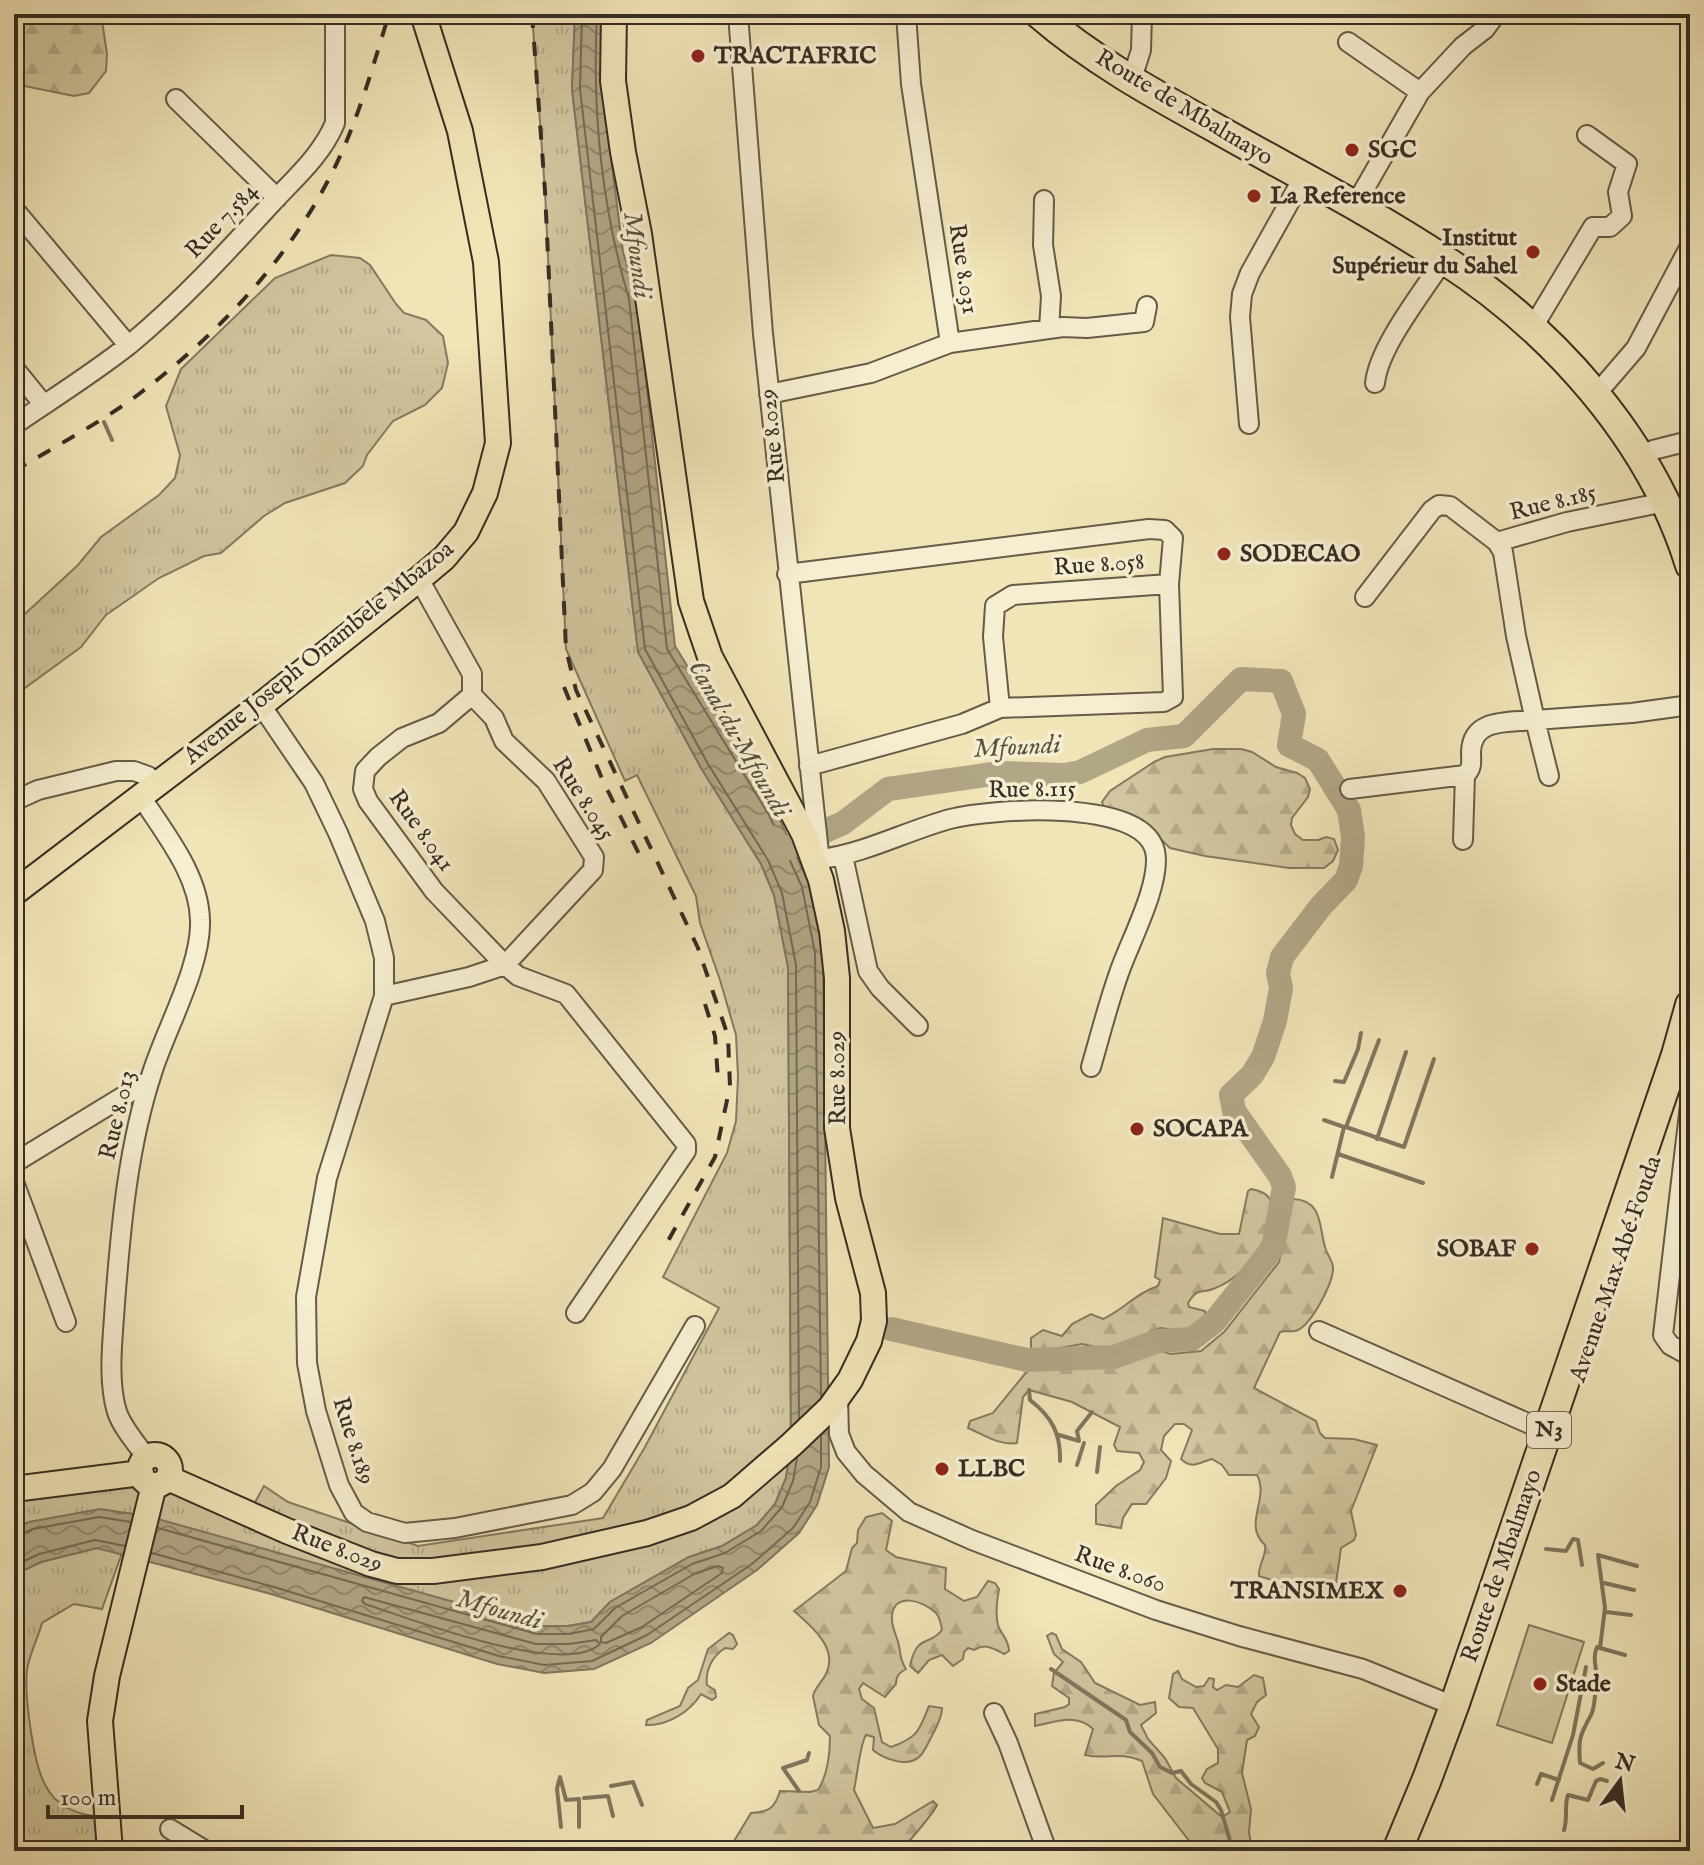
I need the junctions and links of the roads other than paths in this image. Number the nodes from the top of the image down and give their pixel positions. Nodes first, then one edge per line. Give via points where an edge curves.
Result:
1 (335, 14) edge
2 (423, 14) edge
3 (614, 14) edge
4 (738, 14) edge
5 (906, 14) edge
6 (1039, 14) edge
7 (1057, 14) edge
8 (1142, 14) edge
9 (1496, 14) edge
10 (1348, 42) dead end
11 (1135, 69) junction
12 (1420, 92) junction
13 (176, 99) dead end
14 (1587, 135) dead end
15 (1303, 178) junction
16 (277, 198) junction
17 (1044, 200) dead end
18 (1356, 202) junction
19 (14, 209) edge
20 (1690, 246) edge
21 (1444, 259) junction
22 (1147, 306) dead end
23 (1539, 317) junction
24 (1049, 329) junction
25 (950, 343) junction
26 (128, 345) junction
27 (14, 368) edge
28 (1375, 383) dead end
29 (1605, 384) junction
30 (769, 394) junction
31 (44, 405) junction
32 (1249, 424) dead end
33 (14, 425) edge
34 (1688, 444) edge
35 (1653, 450) junction
36 (1665, 502) junction
37 (1690, 527) edge
38 (1497, 542) junction
39 (1690, 565) edge
40 (787, 574) junction
41 (419, 579) junction
42 (1169, 584) junction
43 (1365, 597) dead end
44 (472, 695) junction
45 (261, 705) junction
46 (1690, 705) edge
47 (1000, 708) junction
48 (1535, 720) junction
49 (809, 766) junction
50 (1465, 775) junction
51 (1549, 776) dead end
52 (149, 789) junction
53 (1350, 789) dead end
54 (14, 801) edge
55 (1463, 840) dead end
56 (843, 856) junction
57 (820, 864) junction
58 (14, 893) edge
59 (505, 965) junction
60 (384, 996) junction
61 (1690, 1005) edge
62 (918, 1026) dead end
63 (1690, 1047) edge
64 (1091, 1067) dead end
65 (150, 1080) junction
66 (1690, 1105) edge
67 (14, 1163) edge
68 (14, 1182) edge
69 (576, 1313) dead end
70 (66, 1322) dead end
71 (695, 1326) dead end
72 (1319, 1331) dead end
73 (1690, 1356) edge
74 (834, 1403) junction
75 (1554, 1434) junction
76 (152, 1474) junction
77 (14, 1489) edge
78 (1454, 1706) junction
79 (994, 1713) dead end
80 (170, 1829) dead end
81 (110, 1851) edge
82 (206, 1851) edge
83 (1047, 1851) edge
84 (1397, 1851) edge
85 (1411, 1851) edge

1 - 16 street, Rue 7.584 via 335,123 307,166
2 - 41 main road, Avenue Joseph Onambele Mbazoa via 460,131 486,262 498,443 485,493 466,532
3 - 57 main road via 615,95 691,601 710,657
4 - 30 street, Rue 8.029
5 - 25 street, Rue 8.031 via 911,84
6 - 15 highway, Route de Mbalmayo via 1153,93
7 - 11 highway
8 - 11 street
9 - 12 street
10 - 12 street
11 - 18 highway
12 - 18 street
13 - 16 street
14 - 23 street via 1627,164 1618,192 1622,216 1610,227 1593,227
15 - 18 highway, Route de Mbalmayo
15 - 32 street via 1242,294
16 - 26 street, Rue 7.584 via 208,272
17 - 24 street
18 - 21 highway, Route de Mbalmayo
18 - 23 highway via 1442,246
19 - 26 street
20 - 29 street via 1636,348
21 - 28 street via 1388,346
21 - 36 highway, Route de Mbalmayo via 1523,319 1553,349 1608,412
22 - 24 street via 1144,322
23 - 29 highway
24 - 25 street
25 - 30 street, Rue 8.031 via 871,373
26 - 31 street, Rue 7.584
27 - 31 street
29 - 35 highway
30 - 40 street, Rue 8.029
31 - 33 street, Rue 7.584
34 - 35 street
35 - 37 highway
36 - 38 street, Rue 8.185
36 - 39 highway, Route de Mbalmayo
38 - 43 street, Rue 8.185 via 1450,506 1439,505
38 - 48 street
40 - 42 street, Rue 8.058 via 1149,529 1165,530 1173,538
40 - 49 street, Rue 8.029
41 - 44 street via 472,674
41 - 45 main road, Avenue Joseph Onambele Mbazoa
42 - 47 street, Rue 8.058 via 1013,595 995,606
42 - 47 street via 1173,697 1164,702
44 - 59 street, Rue 8.045 via 494,718 504,741 546,781 594,857 593,870
44 - 59 street, Rue 8.041 via 439,723 402,738 378,757 365,771 363,789 434,891
45 - 52 main road, Avenue Joseph Onambele Mbazoa
45 - 60 street, Rue 8.189 via 314,783 344,847 375,921 384,958
46 - 48 street
47 - 49 street via 962,724
48 - 50 street via 1484,725 1474,735
48 - 51 street
49 - 57 street, Rue 8.029
50 - 53 street
50 - 55 street
52 - 54 street via 148,776 116,771
52 - 58 main road, Avenue Joseph Onambele Mbazoa
52 - 65 street, Rue 8.013 via 189,874 200,919 194,961
56 - 57 street, Rue 8.115
56 - 62 street via 868,971
56 - 64 street, Rue 8.115 via 952,819 1006,811 1083,811 1121,821 1148,837 1155,852 1146,910 1119,972
57 - 74 main road, Rue 8.029 via 837,978 840,1157 873,1293 874,1321 862,1359
59 - 60 street
59 - 69 street via 518,976 566,994 687,1147
60 - 71 street, Rue 8.189 via 327,1178 306,1297 307,1363 316,1411 339,1485 354,1513 405,1533 572,1505 593,1492 612,1469
61 - 75 highway, Route de Mbalmayo / N3
63 - 75 highway, Avenue Max Abé Fouda / N3
65 - 67 street
65 - 76 street, Rue 8.013 via 126,1194 112,1352 117,1412
66 - 73 street via 1663,1335
68 - 70 street
72 - 75 street
74 - 76 main road, Rue 8.029 via 732,1496 691,1518 542,1557 433,1571 397,1571 371,1564
74 - 78 street, Rue 8.060 via 846,1452 909,1512 1156,1610 1363,1669
75 - 78 highway, Route de Mbalmayo / N3
75 - 85 highway, Avenue Max Abé Fouda / N3 via 1440,1786
76 - 77 main road
76 - 81 main road via 100,1721
78 - 84 highway, Route de Mbalmayo / N3
79 - 83 street
80 - 82 street

